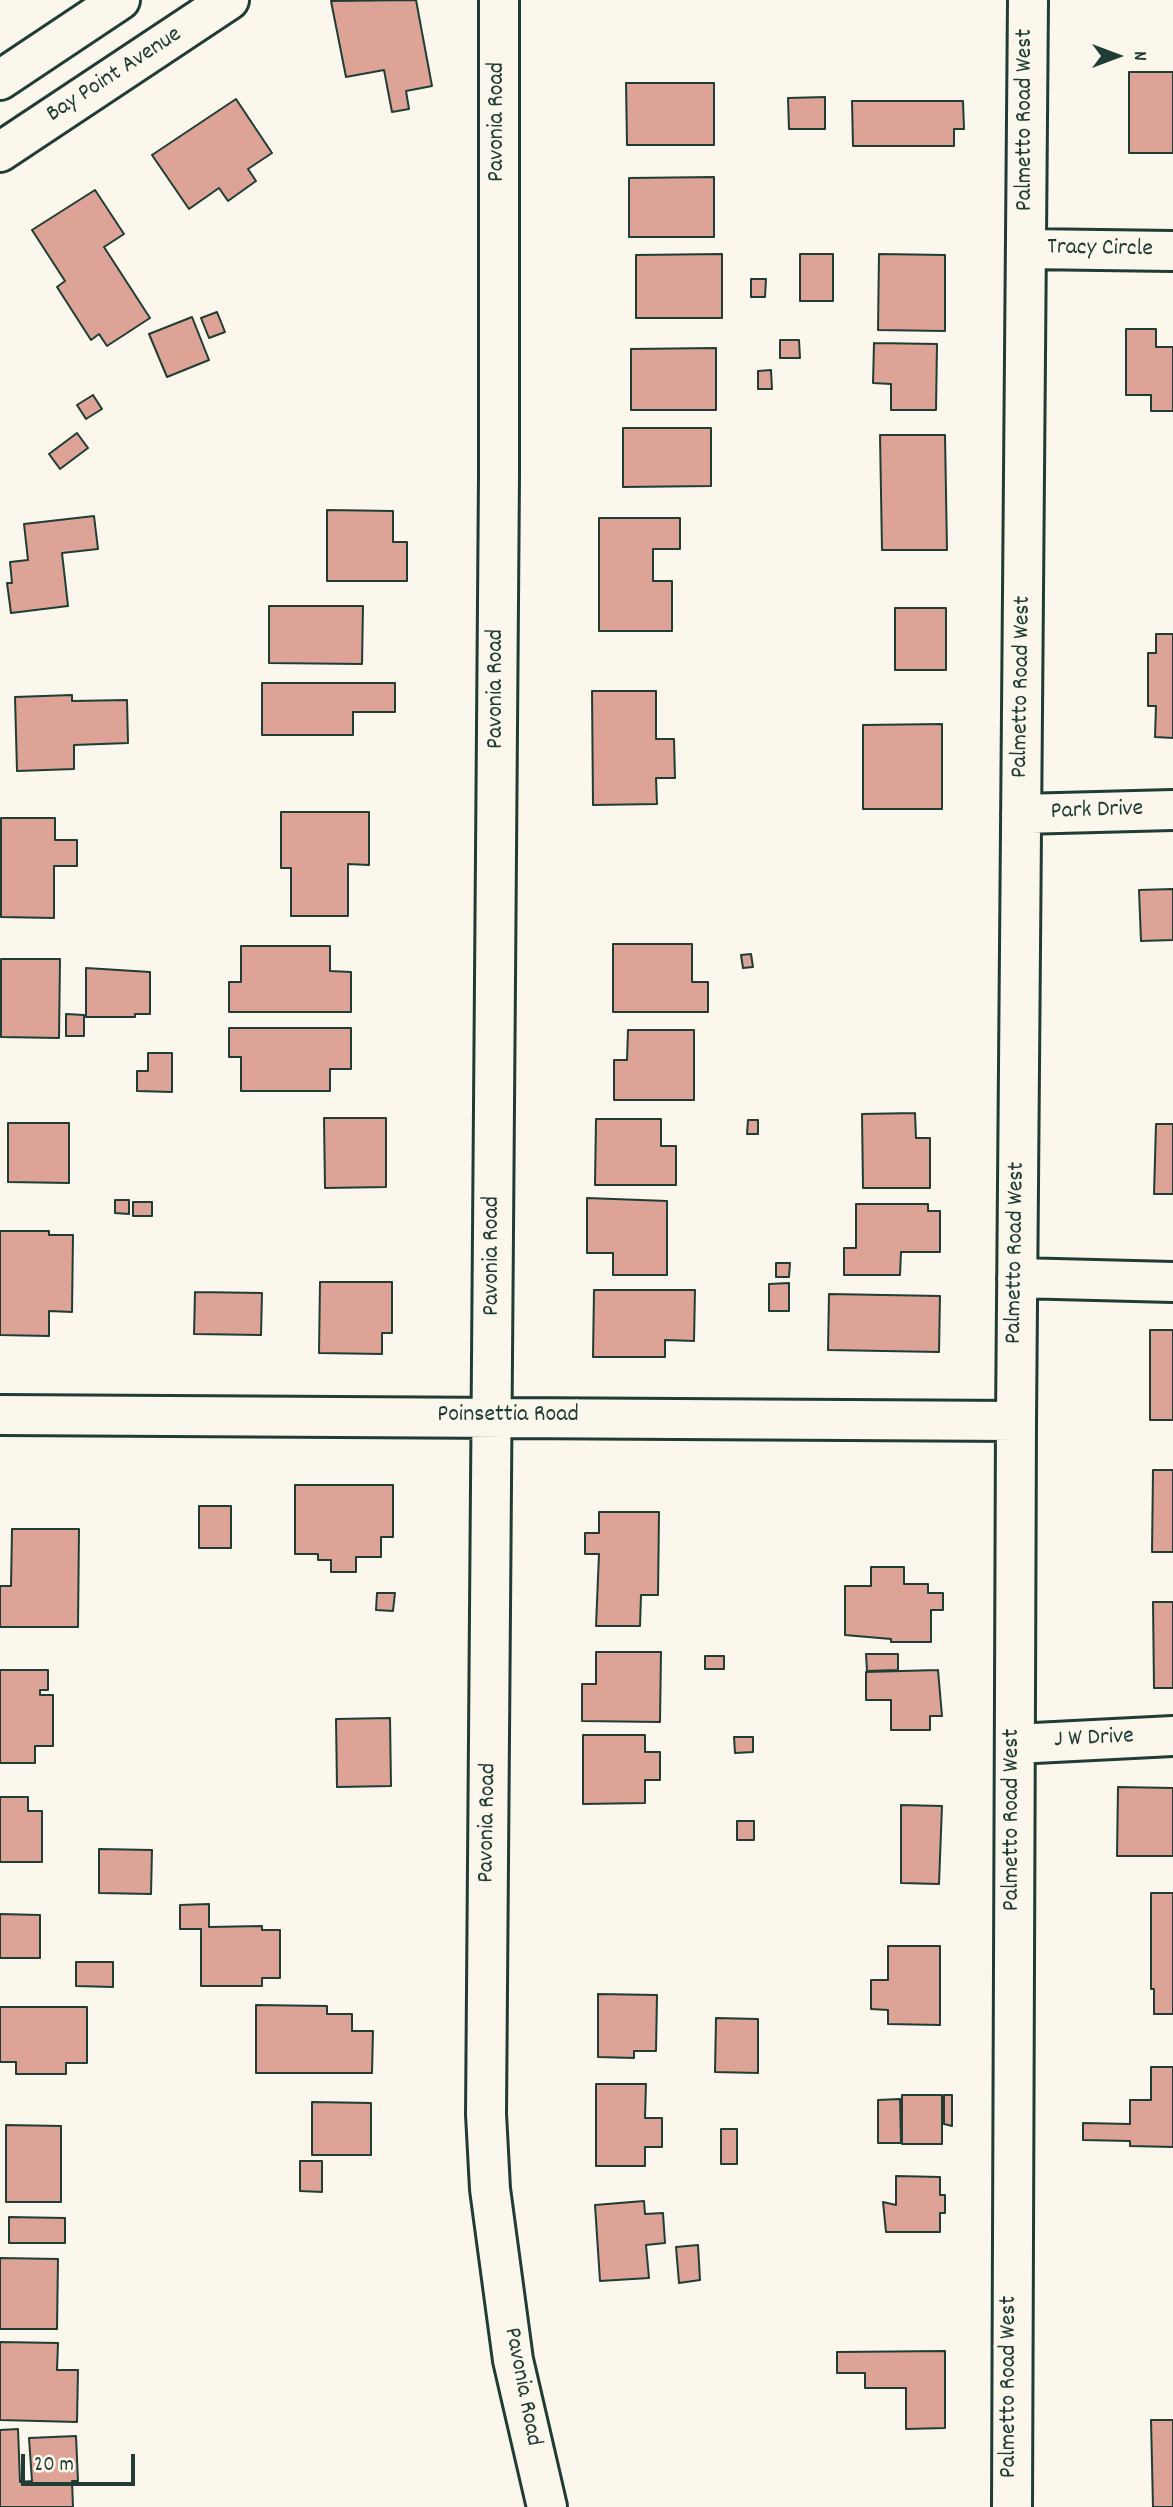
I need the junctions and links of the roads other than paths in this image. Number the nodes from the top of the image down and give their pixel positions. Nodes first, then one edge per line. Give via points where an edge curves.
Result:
1 (120, 0) edge
2 (229, 0) edge
3 (499, 0) edge
4 (1028, 0) edge
5 (0, 79) edge
6 (0, 152) edge
7 (1027, 248) junction
8 (1173, 251) edge
9 (1173, 810) edge
10 (1021, 814) junction
11 (1017, 1278) junction
12 (1173, 1282) edge
13 (0, 1415) edge
14 (493, 1416) junction
15 (1016, 1421) junction
16 (1173, 1736) edge
17 (1015, 1744) junction
18 (547, 2507) edge
19 (1012, 2507) edge

1 - 5 street
2 - 6 street, Bay Point Avenue
3 - 14 street, Pavonia Road
4 - 7 street, Palmetto Road West
7 - 8 street, Tracy Circle
7 - 10 street, Palmetto Road West
9 - 10 street, Park Drive
10 - 11 street, Palmetto Road West
11 - 12 street
11 - 15 street, Palmetto Road West
13 - 14 street, Poinsettia Road
14 - 15 street, Poinsettia Road
14 - 18 street, Pavonia Road via 490,2189 513,2360
15 - 17 street, Palmetto Road West
16 - 17 street, J W Drive
17 - 19 street, Palmetto Road West

